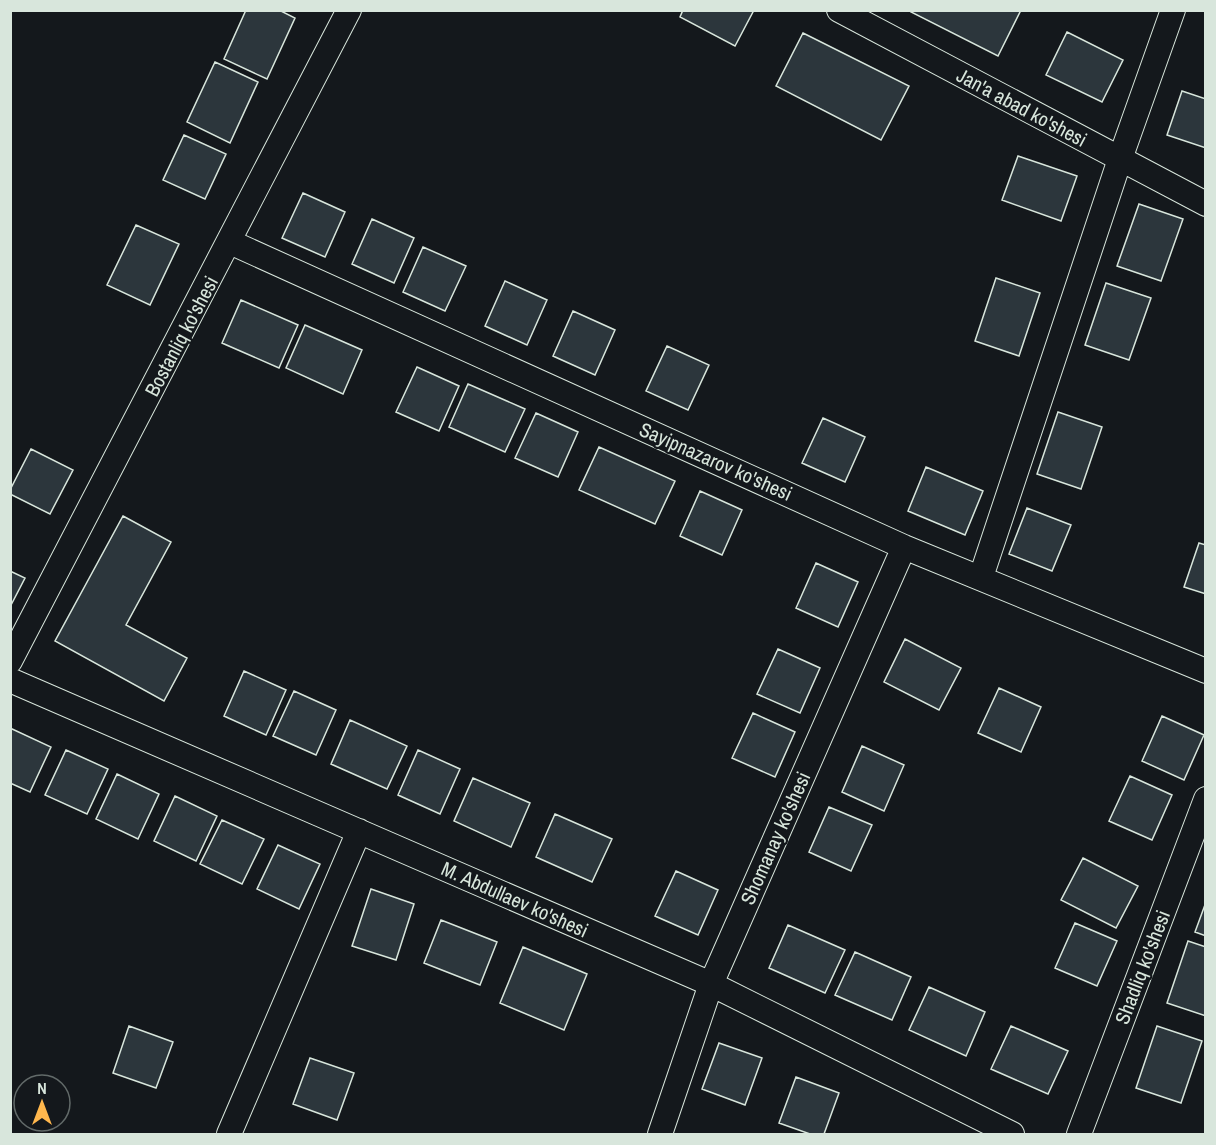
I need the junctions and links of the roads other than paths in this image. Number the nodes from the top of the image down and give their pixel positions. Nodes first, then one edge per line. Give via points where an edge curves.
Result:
1 (349, 10) edge
2 (839, 10) edge
3 (1173, 10) edge
4 (1120, 159) junction
5 (1206, 204) edge
6 (230, 242) junction
7 (904, 547) junction
8 (981, 577) junction
9 (10, 661) edge
10 (1206, 671) edge
11 (10, 680) edge
12 (1206, 799) edge
13 (359, 831) junction
14 (711, 984) junction
15 (229, 1134) edge
16 (660, 1134) edge
17 (1012, 1134) edge
18 (1079, 1134) edge

1 - 6 street, Bostanliq ko'shesi
2 - 4 street, Jan'a abad ko'shesi
3 - 4 street
4 - 5 street, Jan'a abad ko'shesi
4 - 8 street
6 - 7 street, Sayipnazarov ko'shesi
6 - 9 street, Bostanliq ko'shesi
7 - 8 street, Sayipnazarov ko'shesi
7 - 14 street, Shomanay ko'shesi
8 - 10 street, Sayipnazarov ko'shesi
11 - 13 street, M. Abdullaev ko'shesi
12 - 18 street, Shadliq ko'shesi
13 - 14 street, M. Abdullaev ko'shesi
13 - 15 street
14 - 16 street, Shomanay ko'shesi
14 - 17 street, M. Abdullaev ko'shesi

